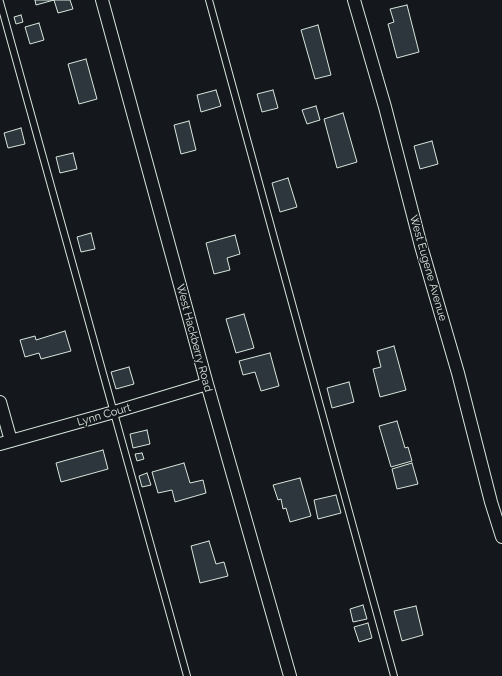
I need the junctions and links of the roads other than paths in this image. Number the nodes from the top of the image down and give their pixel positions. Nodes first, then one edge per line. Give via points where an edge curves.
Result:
1 (102, 0) edge
2 (209, 0) edge
3 (354, 0) edge
4 (0, 2) edge
5 (207, 384) junction
6 (0, 402) edge
7 (114, 412) junction
8 (6, 442) edge
9 (502, 537) edge
10 (187, 676) edge
11 (290, 676) edge
12 (394, 676) edge

1 - 5 street, West Hackberry Road
2 - 12 lane
3 - 9 street, West Eugene Avenue
4 - 7 lane
5 - 7 street, Lynn Court
5 - 11 street, West Hackberry Road
6 - 8 street
7 - 8 street, Lynn Court
7 - 10 lane

